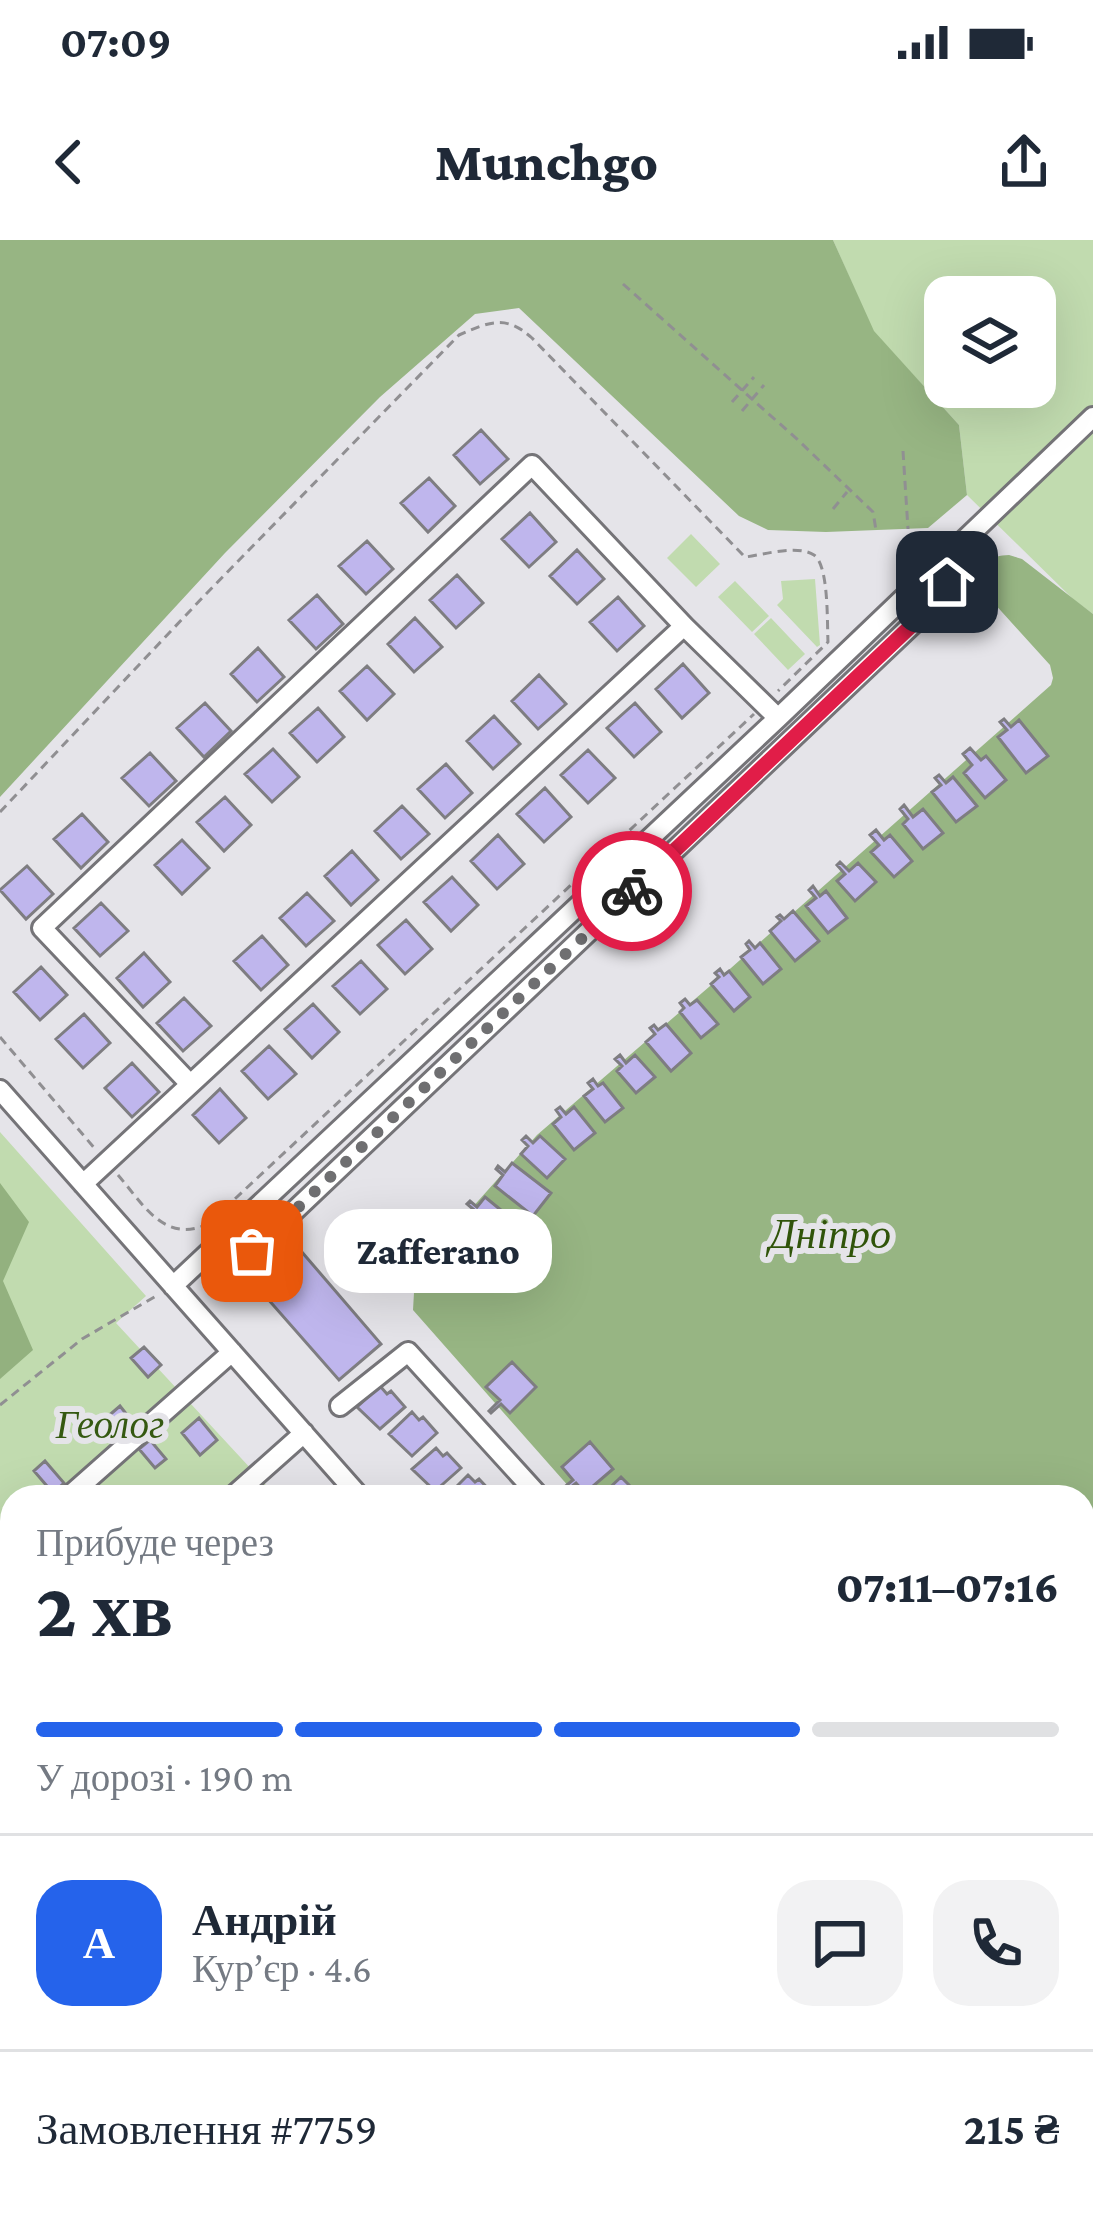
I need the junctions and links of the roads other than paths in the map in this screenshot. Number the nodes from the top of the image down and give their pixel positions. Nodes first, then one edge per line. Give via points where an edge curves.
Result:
1 (1093, 417) edge
2 (934, 568) junction
3 (684, 626) junction
4 (771, 711) junction
5 (190, 1084) junction
6 (0, 1090) edge
7 (83, 1184) junction
8 (202, 1259) junction
9 (173, 1286) junction
10 (232, 1352) junction
11 (340, 1406) dead end
12 (304, 1433) junction
13 (82, 1485) edge
14 (246, 1485) edge
15 (350, 1485) edge
16 (529, 1485) edge

1 - 2 street
2 - 4 street
2 - 8 street via 951,588 269,1235 231,1266
3 - 4 street
3 - 5 street
3 - 5 street via 532,464 42,928
4 - 8 street
5 - 7 street
6 - 7 street
7 - 9 street
8 - 9 street
9 - 10 street
10 - 12 street
10 - 13 street
11 - 16 street via 408,1352
12 - 14 street
12 - 15 street

